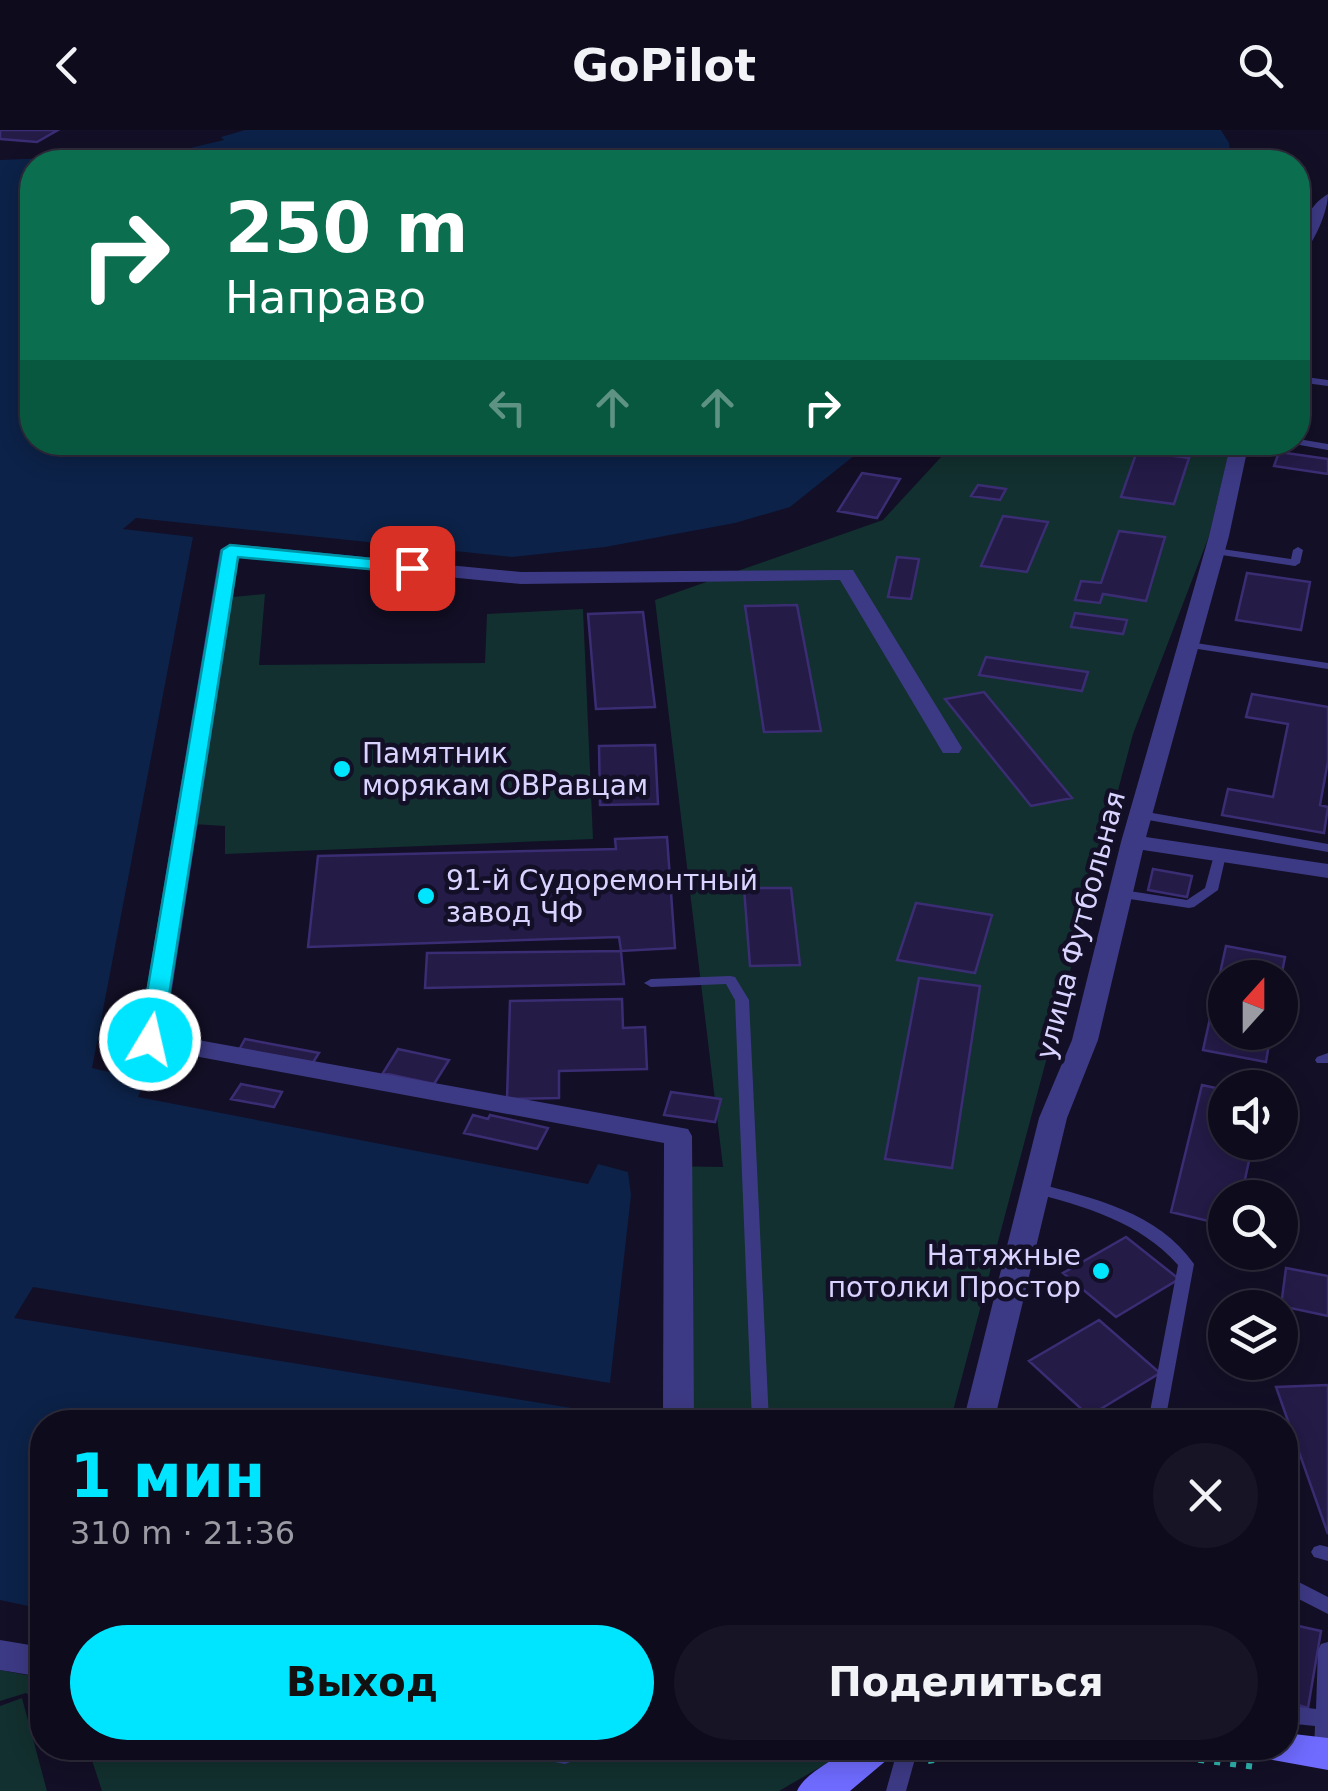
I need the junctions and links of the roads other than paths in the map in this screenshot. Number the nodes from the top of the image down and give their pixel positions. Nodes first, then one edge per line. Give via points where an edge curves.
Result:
1 (1328, 198) edge
2 (1310, 230) edge
3 (1237, 455) edge
4 (1298, 550) dead end
5 (1215, 551) junction
6 (1189, 645) junction
7 (1328, 666) edge
8 (952, 748) dead end
9 (1140, 815) junction
10 (1133, 842) junction
11 (1328, 848) edge
12 (1220, 855) junction
13 (1328, 871) edge
14 (1123, 894) junction
15 (652, 983) dead end
16 (1036, 1188) junction
17 (679, 1410) edge
18 (761, 1410) edge
19 (981, 1410) edge
20 (1159, 1410) edge
21 (1298, 1590) edge
22 (1328, 1606) edge
23 (1328, 1650) edge
24 (0, 1655) edge
25 (30, 1660) edge
26 (1298, 1723) edge
27 (1326, 1742) edge
28 (1298, 1751) edge
29 (860, 1760) edge
30 (905, 1760) edge
31 (815, 1791) edge
32 (896, 1791) edge

1 - 2 street
3 - 5 street, улица Футбольная
4 - 5 lane via 1295,563
5 - 6 street, улица Футбольная
6 - 7 lane
6 - 9 street, улица Футбольная
8 - 17 street via 846,574 521,578 230,550 150,1040 678,1136
9 - 10 street, улица Футбольная
9 - 11 lane
10 - 12 street
10 - 14 street, улица Футбольная
12 - 13 street
12 - 14 lane via 1211,890 1189,904
14 - 16 street, улица Футбольная
15 - 18 lane via 730,980 742,1000
16 - 19 street, улица Футбольная
16 - 20 lane via 1148,1226 1186,1264
21 - 22 lane
23 - 27 lane
24 - 25 street
26 - 27 lane
27 - 28 main road
29 - 31 main road
30 - 32 lane

